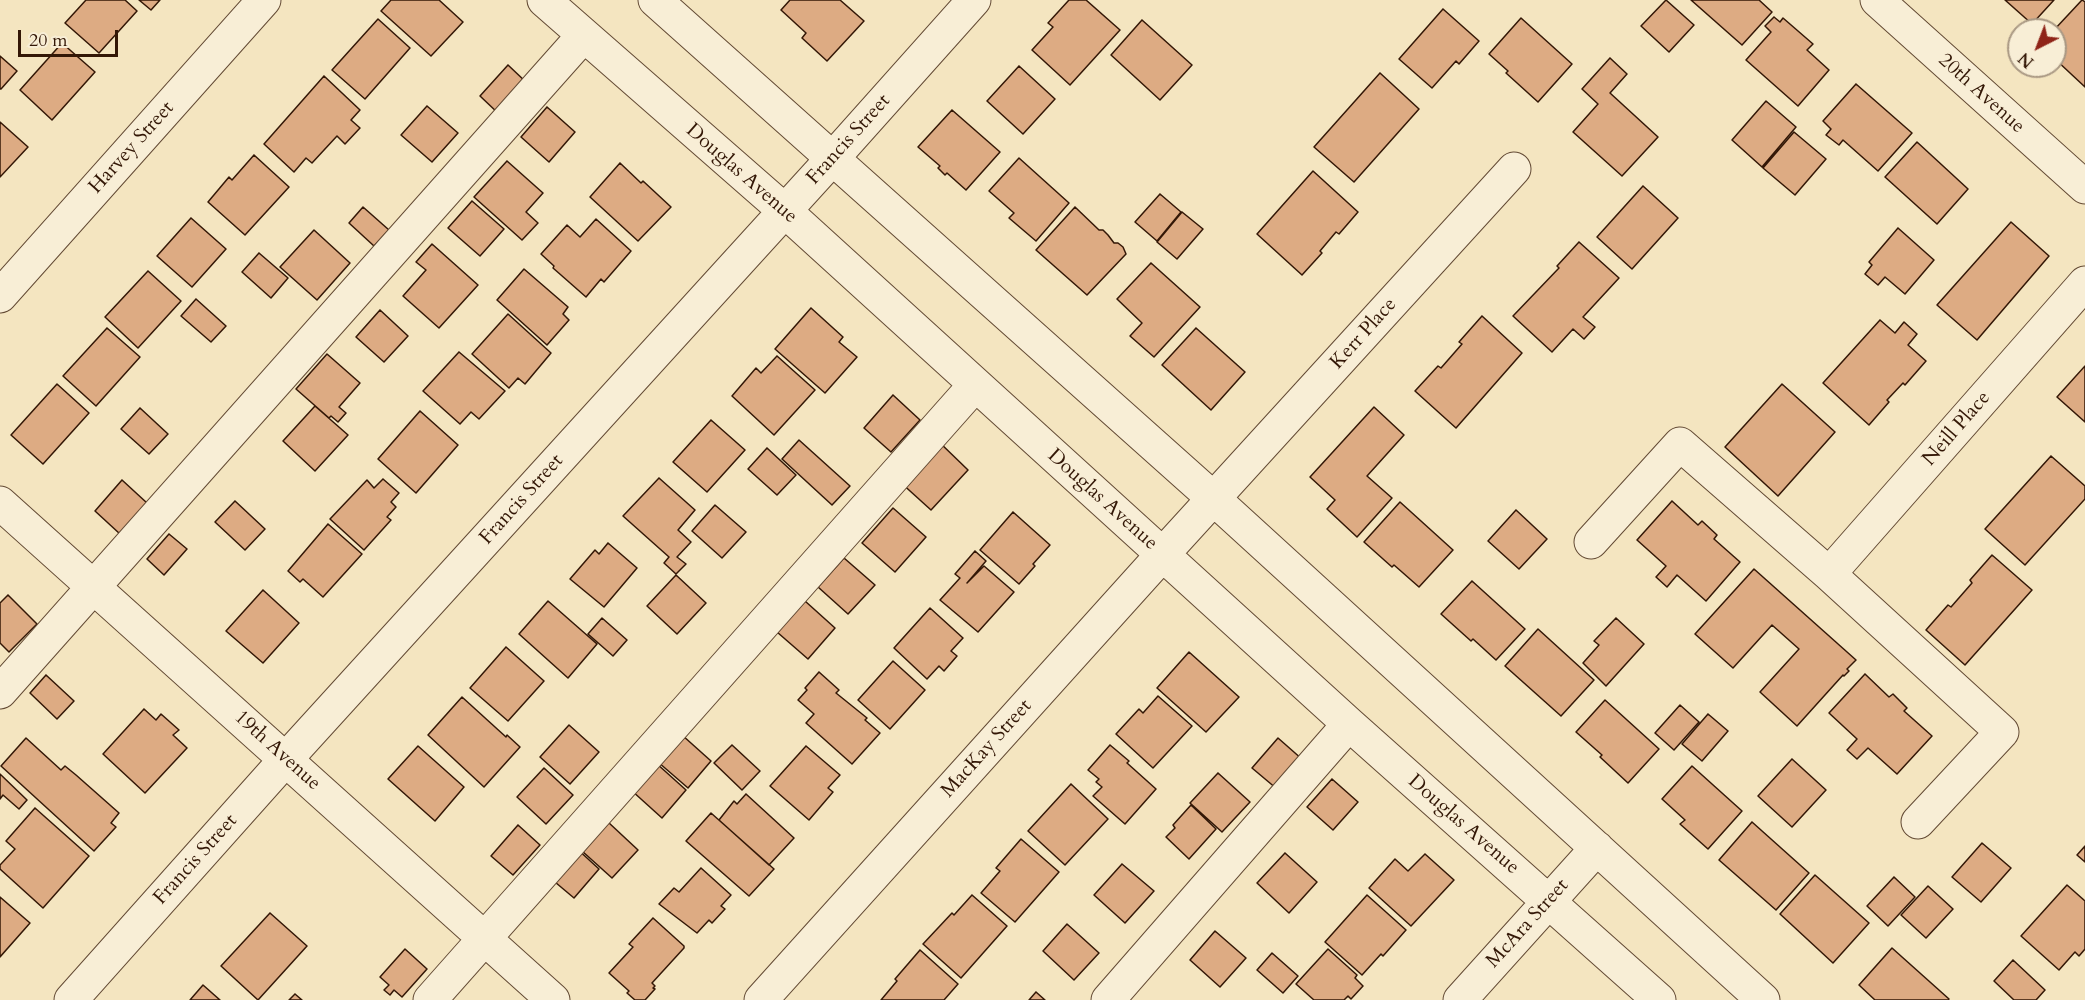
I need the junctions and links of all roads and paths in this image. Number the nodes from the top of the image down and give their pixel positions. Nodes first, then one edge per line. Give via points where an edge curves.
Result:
1 (264, 0) edge
2 (544, 0) edge
3 (655, 0) edge
4 (974, 0) edge
5 (1878, 0) edge
6 (584, 35) junction
7 (832, 159) junction
8 (1514, 169) dead end
9 (2085, 187) edge
10 (785, 212) junction
11 (2085, 283) edge
12 (0, 296) edge
13 (975, 385) junction
14 (1214, 499) junction
15 (0, 503) edge
16 (1591, 543) dead end
17 (1162, 555) junction
18 (1829, 574) junction
19 (94, 587) junction
20 (0, 692) edge
21 (1349, 724) junction
22 (285, 759) junction
23 (1918, 822) dead end
24 (1597, 848) junction
25 (1549, 901) junction
26 (485, 939) junction
27 (71, 1000) edge
28 (430, 1000) edge
29 (553, 1000) edge
30 (761, 1000) edge
31 (1108, 1000) edge
32 (1460, 1000) edge
33 (1659, 1000) edge
34 (1763, 1000) edge

1 - 12 street, Harvey Street
2 - 6 street, Douglas Avenue
3 - 7 street
4 - 7 street, Francis Street
5 - 9 street, 20th Avenue
6 - 10 street, Douglas Avenue
6 - 19 street
7 - 10 street, Francis Street
7 - 14 street
8 - 14 street, Kerr Place
10 - 13 street, Douglas Avenue
10 - 22 street, Francis Street
11 - 18 street, Neill Place
13 - 17 street, Douglas Avenue
13 - 26 street
14 - 17 street, MacKay Street
14 - 24 street
15 - 19 street, 19th Avenue
16 - 18 street via 1680,444
17 - 21 street, Douglas Avenue
17 - 30 street, MacKay Street
18 - 23 street via 2002,732
19 - 20 street
19 - 22 street, 19th Avenue
21 - 25 street, Douglas Avenue
21 - 31 street
22 - 26 street, 19th Avenue
22 - 27 street, Francis Street
24 - 25 street, McAra Street
24 - 34 street
25 - 32 street, McAra Street
25 - 33 street, Douglas Avenue
26 - 28 street
26 - 29 street, 19th Avenue

